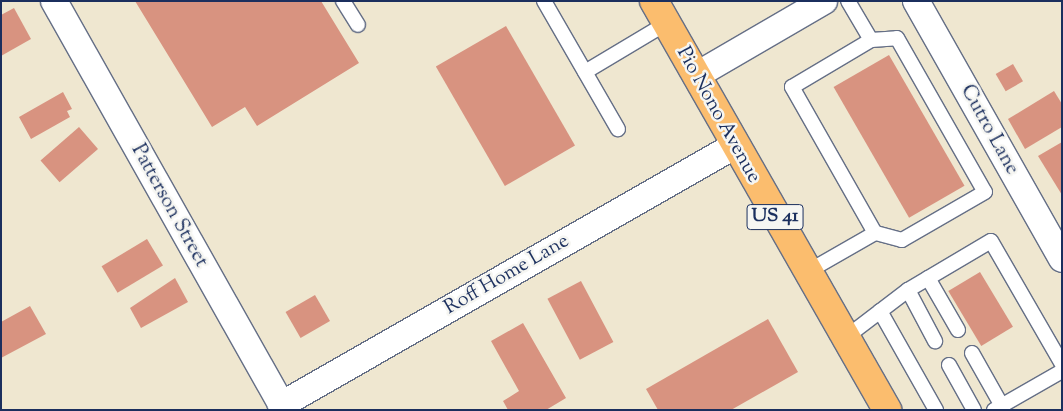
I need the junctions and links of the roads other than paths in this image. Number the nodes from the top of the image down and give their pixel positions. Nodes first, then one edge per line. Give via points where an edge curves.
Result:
1 (54, 1) edge
2 (343, 1) edge
3 (544, 1) edge
4 (824, 1) edge
5 (848, 1) edge
6 (916, 1) edge
7 (661, 12) edge
8 (358, 25) dead end
9 (871, 40) junction
10 (585, 72) junction
11 (697, 75) junction
12 (618, 129) dead end
13 (734, 146) junction
14 (875, 233) junction
15 (1062, 260) edge
16 (807, 272) junction
17 (928, 278) junction
18 (908, 290) junction
19 (880, 311) junction
20 (958, 330) dead end
21 (845, 338) junction
22 (936, 341) dead end
23 (972, 354) dead end
24 (1062, 364) edge
25 (949, 365) dead end
26 (1062, 371) edge
27 (282, 407) edge
28 (998, 408) edge
29 (887, 410) edge
30 (936, 410) edge
31 (974, 410) edge

1 - 27 street, Patterson Street
2 - 8 lane
3 - 10 lane
4 - 11 street
5 - 9 lane
6 - 15 street, Cutro Lane
7 - 10 lane
7 - 11 main road, Pio Nono Avenue / US 41
9 - 14 lane via 792,87
9 - 14 lane via 897,38 984,192 902,240
10 - 12 lane
11 - 13 main road, Pio Nono Avenue / US 41
13 - 16 main road, Pio Nono Avenue / US 41
13 - 27 street, Roff Home Lane
14 - 16 lane
16 - 21 main road, Pio Nono Avenue / US 41
17 - 18 lane
17 - 20 lane
17 - 24 lane via 991,241
18 - 19 lane
18 - 22 lane
19 - 21 lane
19 - 30 lane
21 - 29 main road, Pio Nono Avenue / US 41
23 - 28 lane
25 - 31 lane
26 - 28 lane

